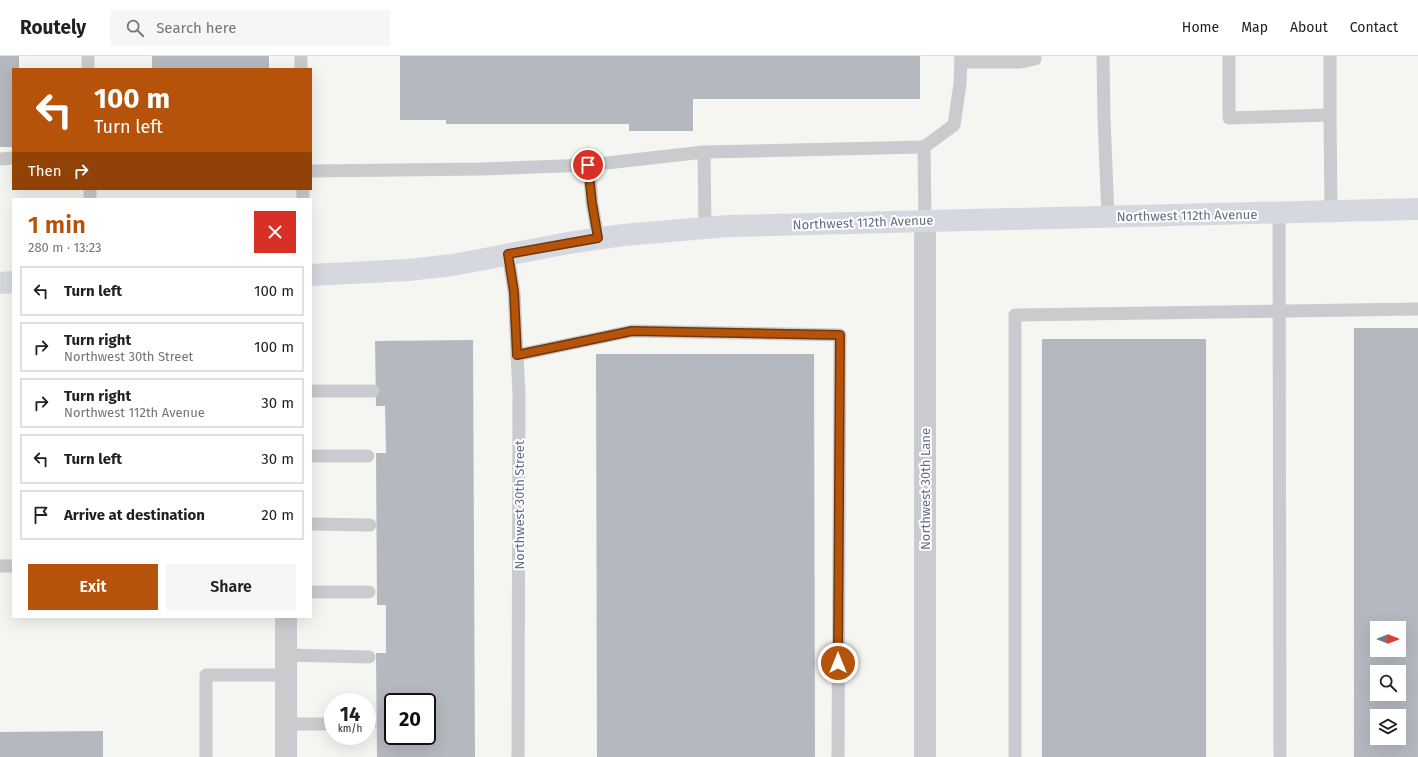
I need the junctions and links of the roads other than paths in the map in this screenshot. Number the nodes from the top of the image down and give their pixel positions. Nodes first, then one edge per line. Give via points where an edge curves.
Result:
1 (88, 56) edge
2 (301, 56) edge
3 (1035, 56) edge
4 (1103, 56) edge
5 (1229, 56) edge
6 (1330, 56) edge
7 (961, 59) edge
8 (88, 68) edge
9 (301, 68) edge
10 (1330, 115) junction
11 (924, 147) junction
12 (704, 152) junction
13 (12, 158) edge
14 (0, 159) edge
15 (588, 165) junction
16 (312, 171) edge
17 (1418, 208) edge
18 (1331, 211) junction
19 (1278, 212) junction
20 (1108, 217) junction
21 (925, 221) junction
22 (705, 228) junction
23 (598, 238) junction
24 (508, 254) junction
25 (312, 275) edge
26 (0, 282) edge
27 (12, 282) edge
28 (1418, 309) edge
29 (1279, 311) junction
30 (517, 355) junction
31 (312, 391) edge
32 (373, 391) dead end
33 (312, 456) edge
34 (368, 456) dead end
35 (312, 524) edge
36 (370, 525) dead end
37 (0, 566) edge
38 (12, 566) edge
39 (312, 592) edge
40 (369, 592) dead end
41 (286, 618) edge
42 (369, 656) dead end
43 (286, 665) junction
44 (286, 724) junction
45 (324, 724) edge
46 (206, 757) edge
47 (286, 757) edge
48 (518, 757) edge
49 (838, 757) edge
50 (925, 757) edge
51 (1015, 757) edge
52 (1280, 757) edge

1 - 8 lane
2 - 9 lane
3 - 7 lane via 1035,59 1021,62
4 - 20 lane
5 - 10 lane via 1229,118
6 - 10 lane
7 - 11 lane via 954,125
10 - 18 lane
11 - 12 lane
11 - 21 lane
12 - 15 lane
12 - 22 lane
13 - 14 lane
15 - 16 lane
15 - 23 lane
17 - 18 street, Northwest 112th Avenue
18 - 19 street, Northwest 112th Avenue
19 - 20 street, Northwest 112th Avenue
19 - 29 lane
20 - 21 street, Northwest 112th Avenue
21 - 22 street, Northwest 112th Avenue
21 - 50 street, Northwest 30th Lane
22 - 23 street, Northwest 112th Avenue
23 - 24 street, Northwest 112th Avenue
24 - 25 street, Northwest 112th Avenue via 453,265 408,270
24 - 30 lane, Northwest 30th Street via 514,292
26 - 27 street
28 - 29 lane
29 - 51 lane via 1015,315
29 - 52 lane
30 - 48 lane, Northwest 30th Street
30 - 49 lane via 632,331 840,335
31 - 32 lane
33 - 34 lane
35 - 36 lane
37 - 38 lane
39 - 40 lane
41 - 43 street
42 - 43 lane
43 - 44 street
43 - 46 lane via 206,675
44 - 45 lane
44 - 47 street

